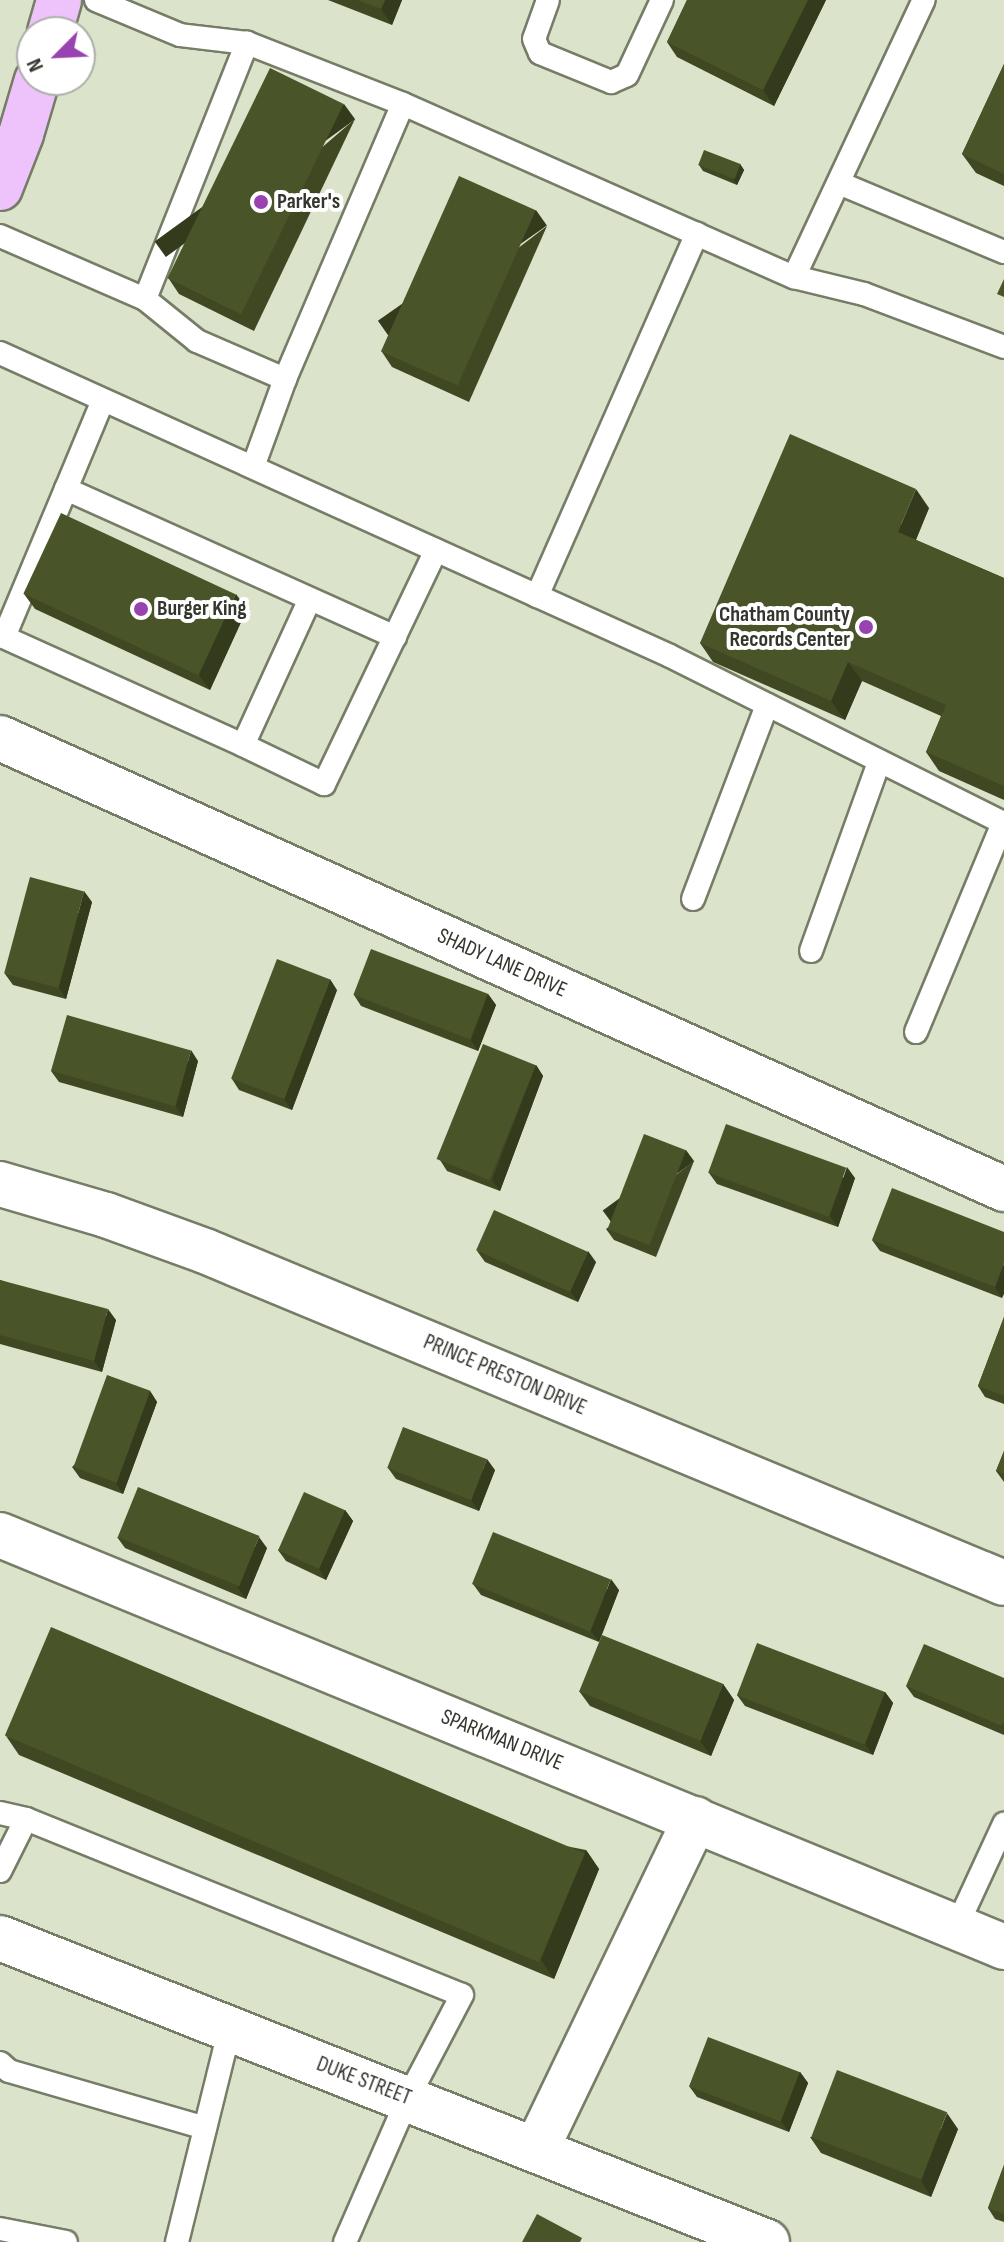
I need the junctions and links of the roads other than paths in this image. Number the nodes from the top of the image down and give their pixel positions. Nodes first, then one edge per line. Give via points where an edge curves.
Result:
1 (96, 0) edge
2 (548, 0) edge
3 (662, 0) edge
4 (924, 0) edge
5 (247, 43) junction
6 (32, 96) edge
7 (403, 104) junction
8 (839, 183) junction
9 (0, 188) edge
10 (697, 234) junction
11 (0, 236) edge
12 (1004, 252) edge
13 (794, 277) junction
14 (145, 299) junction
15 (1004, 347) edge
16 (0, 353) edge
17 (285, 379) junction
18 (103, 400) junction
19 (253, 467) junction
20 (66, 489) junction
21 (436, 550) junction
22 (537, 596) junction
23 (309, 601) junction
24 (2, 637) edge
25 (395, 637) junction
26 (767, 705) junction
27 (0, 738) edge
28 (243, 745) junction
29 (879, 762) junction
30 (1004, 823) edge
31 (693, 899) dead end
32 (811, 951) dead end
33 (916, 1032) dead end
34 (0, 1184) edge
35 (1004, 1189) edge
36 (0, 1535) edge
37 (1004, 1583) edge
38 (0, 1813) edge
39 (26, 1819) junction
40 (695, 1819) junction
41 (1004, 1824) edge
42 (0, 1871) edge
43 (956, 1928) junction
44 (0, 1938) edge
45 (1004, 1947) edge
46 (230, 2028) junction
47 (0, 2063) edge
48 (408, 2098) junction
49 (205, 2128) junction
50 (537, 2148) junction
51 (0, 2229) edge
52 (738, 2236) edge
53 (66, 2242) edge
54 (177, 2242) edge
55 (345, 2242) edge

1 - 5 lane via 180,35
2 - 3 lane via 534,39 540,53 611,82 627,75
4 - 8 lane
5 - 7 lane
5 - 14 lane
6 - 9 highway
7 - 10 lane
7 - 17 lane
8 - 12 lane
8 - 13 lane
10 - 13 lane
10 - 22 lane
11 - 14 lane
13 - 15 lane via 864,294
14 - 17 lane via 197,341
16 - 18 lane
17 - 19 lane
18 - 19 lane
18 - 20 lane
19 - 21 lane
20 - 23 lane
20 - 24 lane
21 - 22 lane
21 - 25 lane
22 - 26 lane
23 - 25 lane
23 - 28 lane
24 - 28 lane
25 - 28 lane via 324,784
26 - 29 lane
26 - 31 lane
27 - 35 street, SHADY LANE DRIVE
29 - 30 lane
29 - 32 lane
30 - 33 lane
34 - 37 street, PRINCE PRESTON DRIVE via 205,1251
36 - 40 street, SPARKMAN DRIVE
38 - 39 lane
39 - 42 lane
39 - 48 lane via 462,1995
40 - 43 street, SPARKMAN DRIVE
40 - 50 street
41 - 43 lane
43 - 45 street, SPARKMAN DRIVE
44 - 46 street, DUKE STREET
46 - 48 street, DUKE STREET
46 - 49 lane
47 - 49 lane via 9,2071
48 - 50 street, DUKE STREET
48 - 55 lane
49 - 54 lane
50 - 52 street, DUKE STREET
51 - 53 lane

